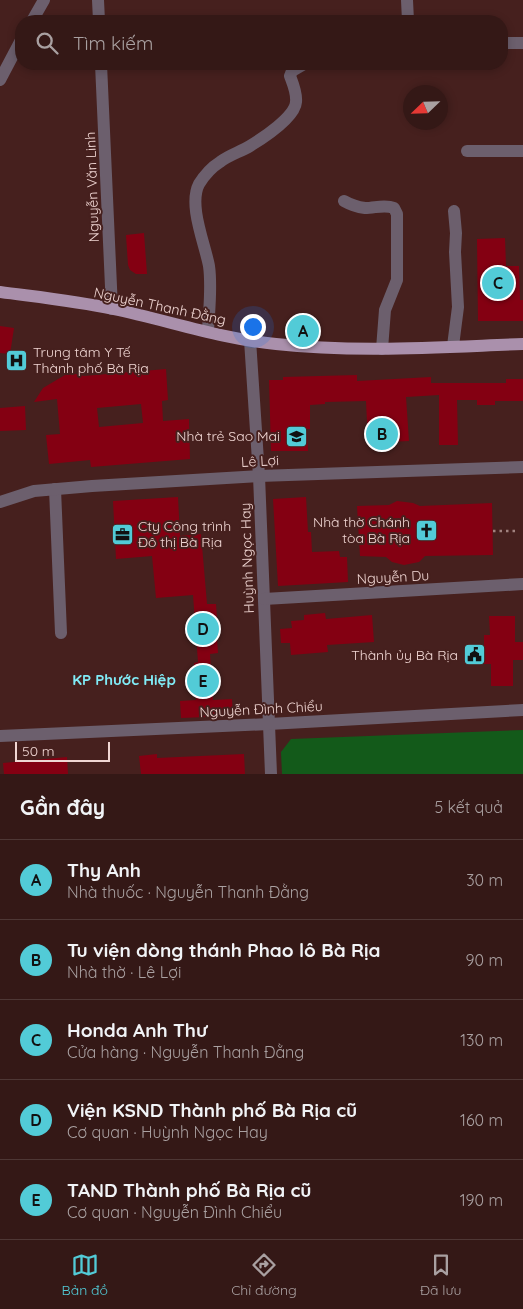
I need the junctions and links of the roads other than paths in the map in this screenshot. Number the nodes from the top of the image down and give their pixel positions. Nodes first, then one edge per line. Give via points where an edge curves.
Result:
1 (44, 0) edge
2 (98, 0) edge
3 (407, 0) edge
4 (35, 15) edge
5 (99, 15) edge
6 (408, 15) edge
7 (508, 43) edge
8 (523, 43) edge
9 (15, 51) edge
10 (101, 70) edge
11 (294, 70) edge
12 (0, 80) edge
13 (467, 151) dead end
14 (523, 151) edge
15 (344, 201) dead end
16 (454, 210) dead end
17 (0, 292) edge
18 (112, 309) junction
19 (208, 331) junction
20 (250, 340) junction
21 (523, 344) edge
22 (453, 346) junction
23 (382, 349) junction
24 (523, 467) edge
25 (259, 476) junction
26 (55, 489) junction
27 (0, 502) edge
28 (523, 584) edge
29 (264, 599) junction
30 (60, 633) dead end
31 (523, 710) edge
32 (269, 724) junction
33 (0, 736) edge
34 (271, 774) edge

1 - 4 street
2 - 5 street
3 - 6 street
7 - 8 street
9 - 12 street
10 - 18 street, Nguyễn Văn Linh
11 - 19 street via 290,76 296,94 294,109 264,137 220,162 199,185 196,196 198,216 210,282
13 - 14 street
15 - 23 street via 362,208 388,205 397,214 397,280 385,310
16 - 22 street via 458,307
17 - 18 main road, Nguyễn Thanh Đằng
18 - 19 main road, Nguyễn Thanh Đằng
19 - 20 main road, Nguyễn Thanh Đằng
20 - 23 main road, Nguyễn Thanh Đằng via 325,348
20 - 25 street, Huỳnh Ngọc Hay
21 - 22 main road, Nguyễn Thanh Đằng
22 - 23 main road, Nguyễn Thanh Đằng
24 - 25 street, Lê Lợi
25 - 26 street, Lê Lợi
25 - 29 street, Huỳnh Ngọc Hay
26 - 27 street, Lê Lợi via 34,491
26 - 30 street
28 - 29 street, Nguyễn Du
29 - 32 street, Huỳnh Ngọc Hay
31 - 32 street, Nguyễn Đình Chiểu
32 - 33 street, Nguyễn Đình Chiểu
32 - 34 street, Huỳnh Ngọc Hay

